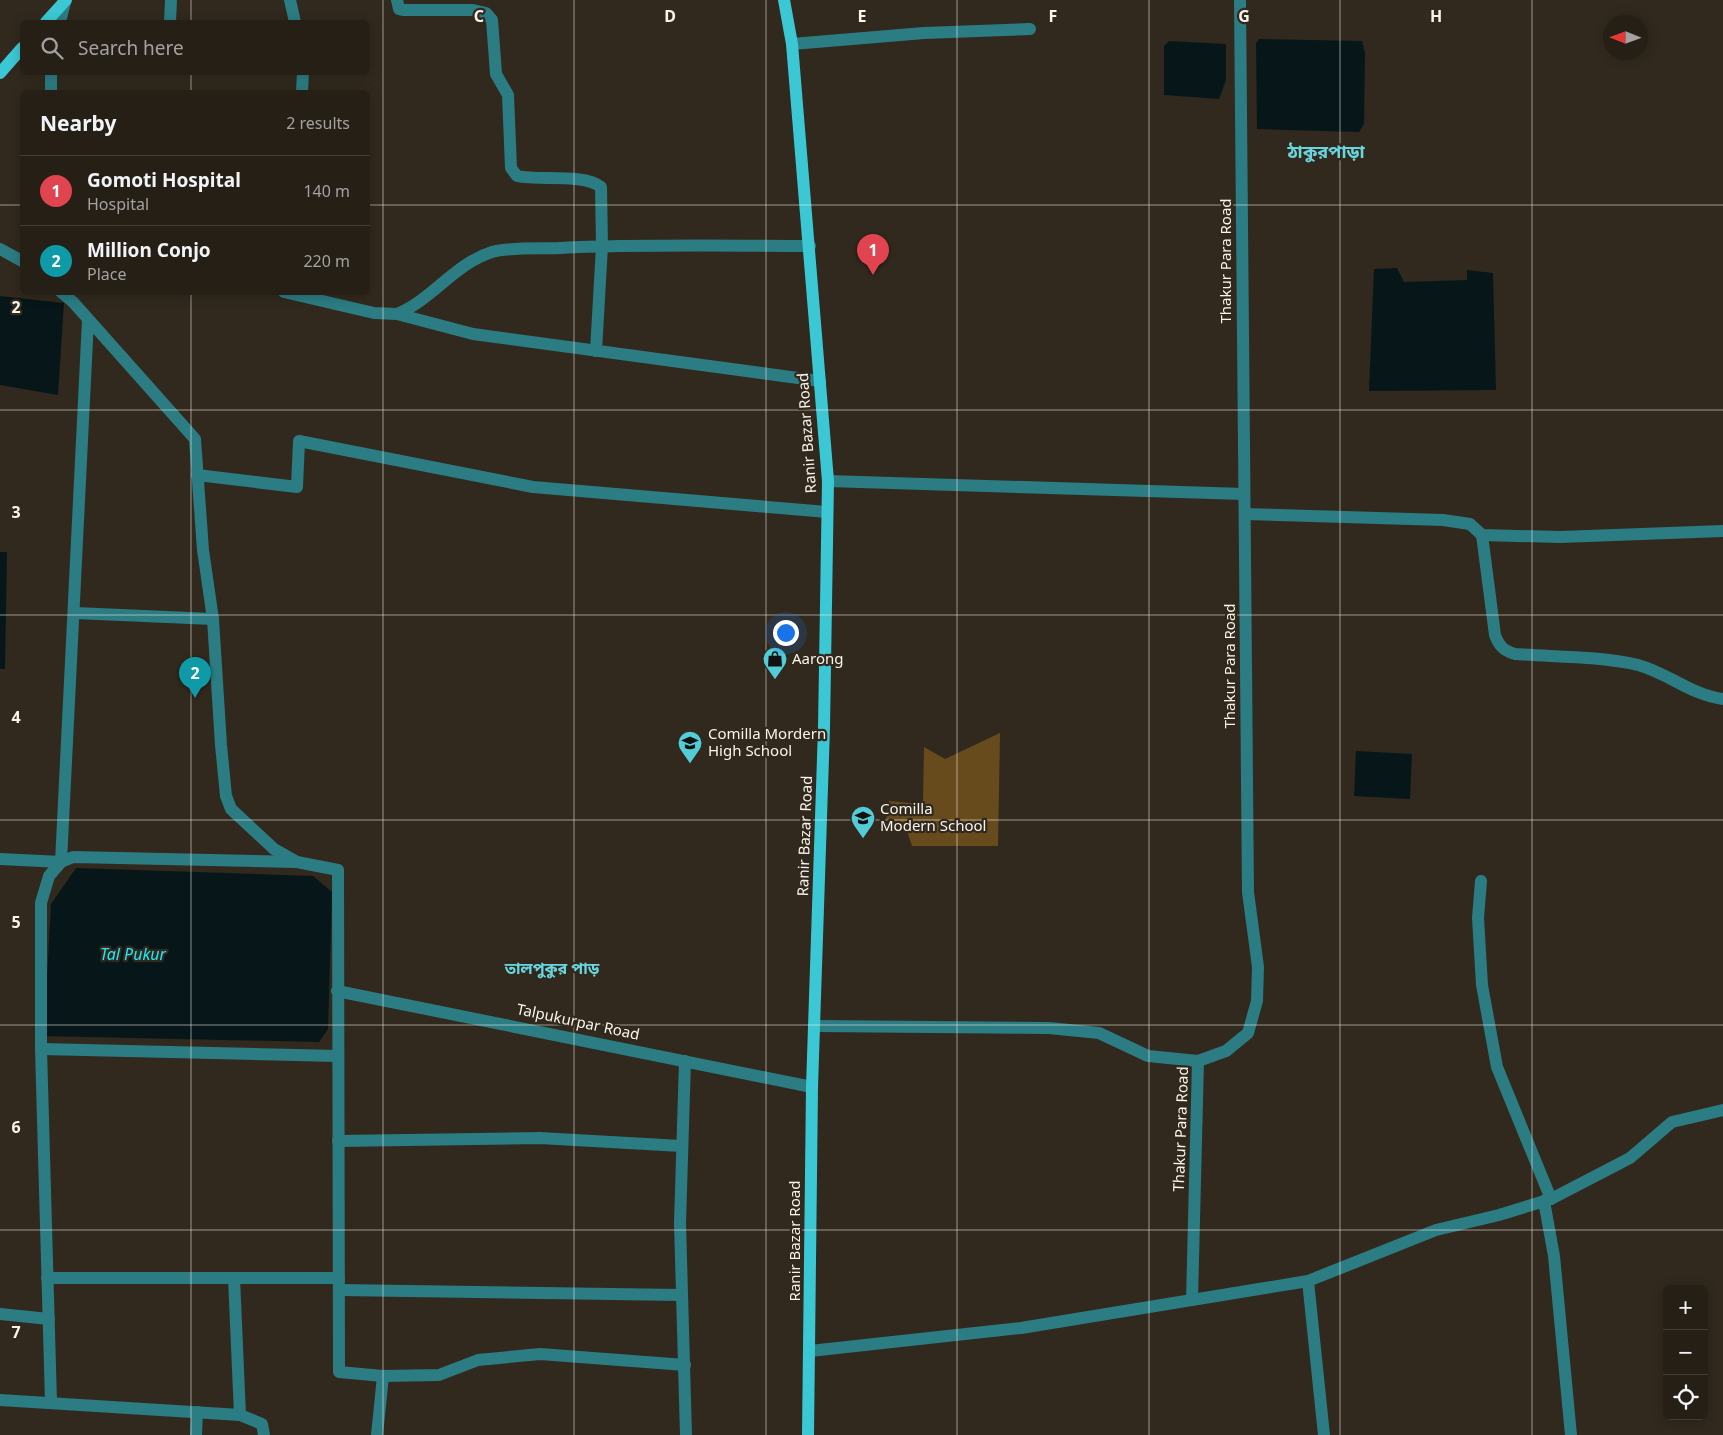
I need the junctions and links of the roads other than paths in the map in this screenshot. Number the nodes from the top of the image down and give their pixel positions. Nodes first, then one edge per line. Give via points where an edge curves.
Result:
1 (171, 0) edge
2 (290, 0) edge
3 (397, 0) edge
4 (784, 0) edge
5 (1240, 0) edge
6 (65, 1) edge
7 (48, 20) edge
8 (60, 20) edge
9 (170, 20) edge
10 (295, 20) edge
11 (1030, 29) dead end
12 (792, 44) junction
13 (20, 50) edge
14 (0, 73) edge
15 (51, 75) edge
16 (303, 75) edge
17 (51, 90) edge
18 (302, 90) edge
19 (602, 246) junction
20 (810, 246) junction
21 (0, 249) edge
22 (20, 260) edge
23 (64, 295) edge
24 (294, 295) edge
25 (397, 314) junction
26 (88, 320) junction
27 (596, 351) junction
28 (820, 381) junction
29 (197, 475) junction
30 (828, 481) junction
31 (1244, 494) junction
32 (827, 512) junction
33 (1245, 514) junction
34 (1723, 531) edge
35 (1482, 535) junction
36 (75, 613) junction
37 (214, 619) junction
38 (1723, 699) edge
39 (0, 859) edge
40 (61, 862) junction
41 (297, 862) junction
42 (1481, 881) dead end
43 (337, 991) junction
44 (815, 1026) junction
45 (41, 1049) junction
46 (337, 1056) junction
47 (685, 1061) junction
48 (1198, 1061) junction
49 (812, 1087) junction
50 (1723, 1110) edge
51 (338, 1141) junction
52 (681, 1146) junction
53 (1548, 1200) junction
54 (47, 1278) junction
55 (234, 1278) junction
56 (1308, 1281) junction
57 (339, 1284) junction
58 (681, 1295) junction
59 (1192, 1300) junction
60 (0, 1314) edge
61 (49, 1319) junction
62 (810, 1351) junction
63 (685, 1365) junction
64 (383, 1376) junction
65 (0, 1400) edge
66 (51, 1402) junction
67 (197, 1412) junction
68 (240, 1415) junction
69 (196, 1435) edge
70 (264, 1435) edge
71 (376, 1435) edge
72 (686, 1435) edge
73 (808, 1435) edge
74 (1324, 1435) edge
75 (1570, 1435) edge

1 - 9 street
2 - 10 street
3 - 19 street via 399,10 472,10 486,13 492,20 496,74 508,96 511,168 517,176 584,180 601,187
4 - 12 main road, Ranir Bazar Road
5 - 31 street, Thakur Para Road
6 - 7 main road
6 - 8 street
11 - 12 street
12 - 20 main road, Ranir Bazar Road
13 - 14 main road
15 - 17 street
16 - 18 street
19 - 20 street
19 - 25 street via 494,251 467,263 410,308
19 - 27 street
20 - 28 main road, Ranir Bazar Road
21 - 22 street
23 - 26 street
24 - 25 street via 374,313
25 - 27 street via 472,334
26 - 29 street via 195,439
26 - 36 street
27 - 28 street
28 - 30 main road, Ranir Bazar Road
29 - 32 street via 297,487 299,441 533,487
29 - 37 street via 203,550
30 - 31 street
30 - 32 main road, Ranir Bazar Road
31 - 33 street, Thakur Para Road
32 - 44 main road, Ranir Bazar Road
33 - 35 street via 1444,520 1470,524
33 - 48 street, Thakur Para Road via 1248,892 1258,967 1257,1001 1248,1033 1226,1051
34 - 35 street via 1560,537
35 - 38 street via 1496,635 1498,644 1506,651 1639,666 1706,697
36 - 37 street
36 - 40 street
37 - 41 street via 226,796 231,809 246,823 274,848
39 - 40 street
40 - 41 street via 73,856
40 - 45 street via 49,876 40,903
41 - 43 street via 338,870
42 - 53 street via 1478,918 1482,986 1497,1067
43 - 46 street
43 - 47 street, Talpukurpar Road
44 - 48 street via 1049,1028 1099,1033 1148,1056
44 - 49 main road, Ranir Bazar Road
45 - 46 street
45 - 54 street
46 - 51 street
47 - 49 street, Talpukurpar Road
47 - 52 street
48 - 59 street, Thakur Para Road
49 - 62 main road, Ranir Bazar Road
50 - 53 street via 1672,1122 1630,1158
51 - 52 street via 540,1138
51 - 57 street
52 - 58 street
53 - 56 street via 1436,1230
53 - 75 street
54 - 55 street
54 - 61 street
55 - 57 street
55 - 68 street
56 - 59 street
56 - 74 street
57 - 58 street
57 - 64 street via 339,1372
58 - 63 street
59 - 62 street via 1021,1328
60 - 61 street
61 - 66 street
62 - 73 main road, Ranir Bazar Road
63 - 64 street via 540,1354 478,1360 439,1375
63 - 72 street
64 - 71 street
65 - 66 street
66 - 67 street
67 - 68 street
67 - 69 street
68 - 70 street via 262,1424

